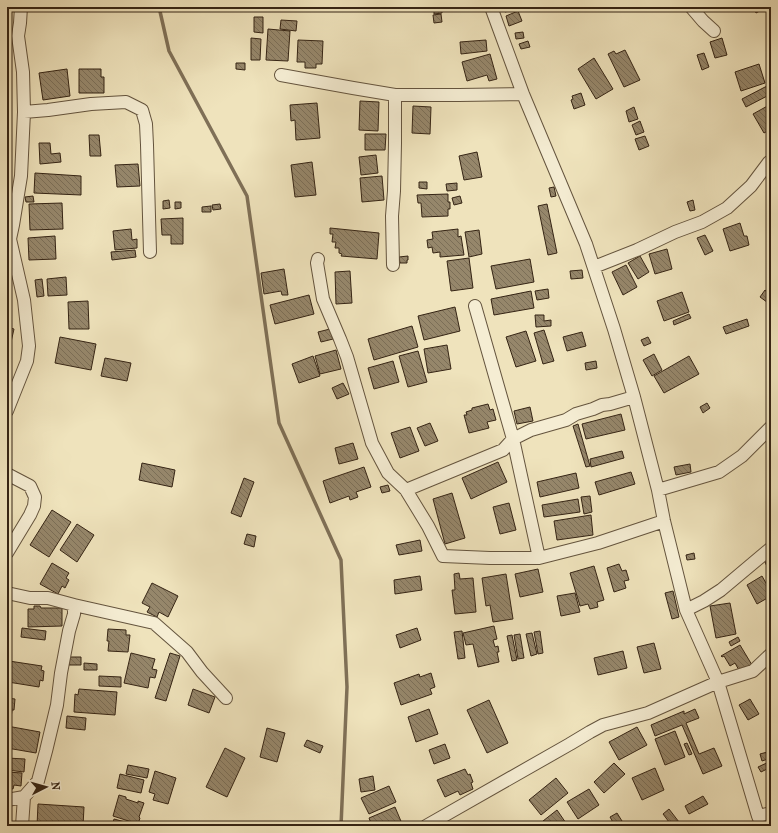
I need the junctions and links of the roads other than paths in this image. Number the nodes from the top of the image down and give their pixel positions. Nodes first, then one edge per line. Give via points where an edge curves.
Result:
1 (21, 7) edge
2 (491, 7) edge
3 (691, 7) edge
4 (714, 32) dead end
5 (281, 75) dead end
6 (395, 94) junction
7 (523, 94) junction
8 (24, 112) junction
9 (769, 162) dead end
10 (8, 242) edge
11 (150, 252) dead end
12 (318, 258) dead end
13 (393, 266) dead end
14 (594, 267) junction
15 (475, 306) dead end
16 (634, 397) junction
17 (7, 411) edge
18 (771, 427) edge
19 (512, 439) junction
20 (7, 474) edge
21 (406, 490) junction
22 (658, 490) junction
23 (664, 522) junction
24 (771, 548) edge
25 (7, 553) edge
26 (539, 558) junction
27 (7, 593) edge
28 (74, 604) junction
29 (686, 610) junction
30 (771, 654) edge
31 (718, 682) junction
32 (226, 698) dead end
33 (24, 797) junction
34 (7, 800) edge
35 (771, 813) edge
36 (760, 821) edge
37 (22, 826) edge
38 (426, 826) edge

1 - 8 street via 18,36 23,72
2 - 7 street
3 - 4 street
5 - 6 street
6 - 7 street
6 - 13 street
7 - 14 street
8 - 10 street via 21,176
8 - 11 street via 126,102 142,110 146,124
9 - 14 street via 751,186 727,208 702,222
10 - 17 street via 24,300 29,346 27,361
12 - 21 street via 323,299 347,358 372,443 388,473
14 - 16 street
15 - 19 street
16 - 19 street via 602,405
16 - 22 street
18 - 22 street via 742,456 719,472
19 - 21 street via 503,450
19 - 26 street
20 - 25 street via 30,486 35,497 30,515
21 - 26 street via 443,556
22 - 23 street
23 - 26 street
23 - 29 street
24 - 29 street via 721,590
27 - 28 street
28 - 32 street via 154,623 187,652
28 - 33 street via 57,705 46,751 38,781
29 - 31 street
30 - 31 street via 753,671
31 - 36 street
31 - 38 street via 648,713 603,725
33 - 34 street
33 - 37 street
35 - 36 street

